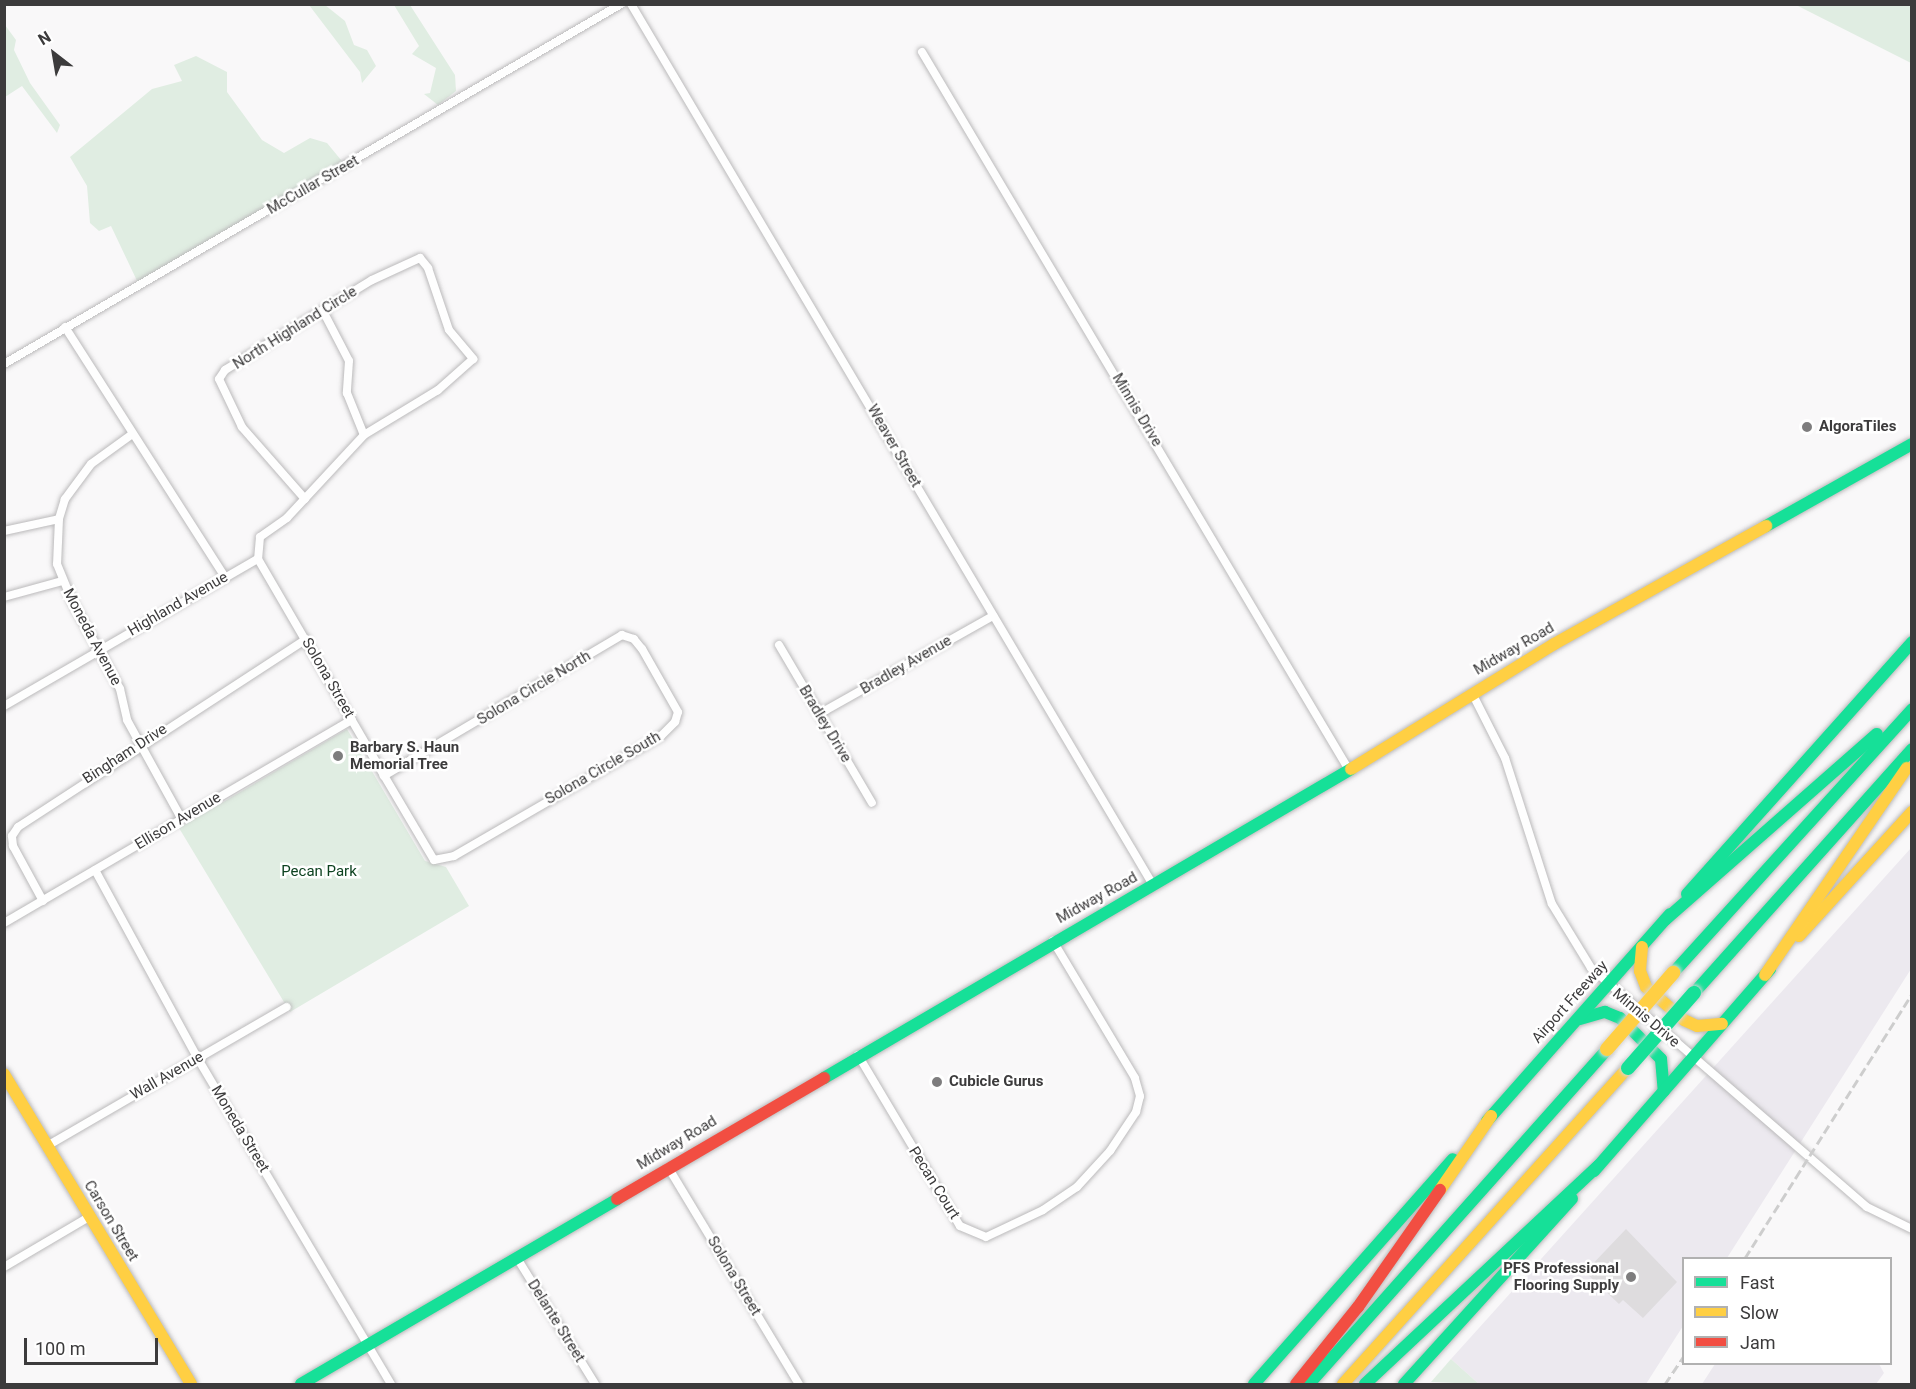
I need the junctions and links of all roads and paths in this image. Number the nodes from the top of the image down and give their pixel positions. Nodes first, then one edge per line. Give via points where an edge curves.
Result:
1 (621, 4) edge
2 (632, 5) edge
3 (922, 52) dead end
4 (323, 311) junction
5 (65, 327) junction
6 (4, 364) edge
7 (131, 435) junction
8 (364, 435) junction
9 (1911, 444) edge
10 (305, 499) junction
11 (59, 519) junction
12 (4, 531) edge
13 (258, 559) junction
14 (225, 577) junction
15 (62, 581) junction
16 (4, 597) edge
17 (993, 616) junction
18 (622, 635) joint
19 (306, 639) junction
20 (1911, 642) edge
21 (779, 645) dead end
22 (101, 648) junction
23 (1472, 693) junction
24 (1911, 704) edge
25 (4, 706) edge
26 (1911, 709) edge
27 (819, 714) junction
28 (352, 720) junction
29 (140, 744) junction
30 (1911, 749) edge
31 (1911, 762) edge
32 (1349, 770) junction
33 (384, 776) junction
34 (872, 802) dead end
35 (1911, 812) edge
36 (181, 818) junction
37 (434, 860) joint
38 (95, 870) junction
39 (1153, 885) junction
40 (43, 901) junction
41 (1665, 920) junction
42 (4, 923) edge
43 (1053, 941) junction
44 (1642, 946) junction
45 (1765, 975) junction
46 (1607, 985) junction
47 (287, 1007) dead end
48 (1572, 1024) junction
49 (1722, 1024) junction
50 (857, 1055) junction
51 (1693, 1057) junction
52 (198, 1059) junction
53 (4, 1074) edge
54 (1664, 1091) junction
55 (1491, 1116) junction
56 (47, 1146) junction
57 (1599, 1165) junction
58 (668, 1167) junction
59 (89, 1216) junction
60 (1911, 1229) edge
61 (517, 1258) junction
62 (4, 1267) edge
63 (368, 1346) junction
64 (191, 1384) edge
65 (301, 1384) edge
66 (391, 1384) edge
67 (595, 1384) edge
68 (799, 1384) edge
69 (1254, 1384) edge
70 (1296, 1384) edge
71 (1309, 1384) edge
72 (1344, 1384) edge
73 (1365, 1384) edge
74 (1404, 1384) edge

1 - 5 street, McCullar Street
2 - 17 street, Weaver Street
3 - 32 street, Minnis Drive
4 - 8 street via 349,361 348,399
4 - 8 street, North Highland Circle via 415,257 429,268 441,314 473,359 438,390
4 - 10 street, North Highland Circle via 225,370 219,379 242,427
5 - 6 street, McCullar Street
5 - 7 street
7 - 11 street, Moneda Avenue via 91,464 66,499
7 - 14 street
8 - 10 street
9 - 23 main road, Midway Road
10 - 13 street via 260,537
11 - 12 street
11 - 15 street, Moneda Avenue via 57,564
13 - 14 street, Highland Avenue
13 - 19 street, Solona Street
14 - 22 street, Highland Avenue
15 - 16 street
15 - 22 street, Moneda Avenue
17 - 27 street, Bradley Avenue
17 - 39 street, Weaver Street
18 - 33 street, Solona Circle North
18 - 37 street, Solona Circle South via 634,639 673,701 677,718 670,728 454,856
19 - 28 street, Solona Street
19 - 29 street, Bingham Drive
20 - 41 main road, Airport Freeway
21 - 27 street, Bradley Drive
22 - 25 street, Highland Avenue
22 - 29 street, Moneda Avenue
23 - 32 main road, Midway Road
23 - 46 street, Minnis Drive via 1505,758 1562,926
24 - 41 main road
26 - 71 main road, bridge
27 - 34 street, Bradley Drive
28 - 33 street, Solona Street
28 - 36 street, Ellison Avenue
29 - 36 street, Moneda Avenue
29 - 40 street, Bingham Drive via 33,814 12,836
30 - 72 main road, bridge
31 - 45 main road
32 - 39 main road, Midway Road
33 - 37 street, Solona Street
35 - 45 main road
36 - 38 street, Ellison Avenue
38 - 40 street, Ellison Avenue
38 - 52 street, Moneda Street
39 - 43 main road, Midway Road
40 - 42 street, Ellison Avenue
41 - 44 main road, Airport Freeway
43 - 50 main road, Midway Road
43 - 50 street, Pecan Court via 1135,1078 1140,1096 1136,1112 1110,1151 1077,1187 1043,1210 986,1237 960,1226
44 - 46 main road, Airport Freeway
44 - 49 main road via 1640,971 1646,987 1691,1023
45 - 49 main road
46 - 48 main road, Airport Freeway
46 - 51 street, Minnis Drive
47 - 52 street, Wall Avenue
48 - 54 main road via 1596,1012 1620,1018 1661,1059
48 - 55 main road, Airport Freeway
49 - 51 main road
50 - 58 main road, Midway Road
51 - 54 main road
51 - 60 street, Minnis Drive via 1867,1207
52 - 56 street, Wall Avenue
52 - 63 street, Moneda Street
53 - 56 main road, Carson Street
54 - 57 main road
55 - 69 main road, Airport Freeway
55 - 70 main road via 1358,1307
56 - 59 main road, Carson Street
57 - 73 main road
57 - 74 main road
58 - 61 main road, Midway Road
58 - 68 street, Solona Street
59 - 62 street
59 - 64 main road, Carson Street
61 - 63 main road, Midway Road
61 - 67 street, Delante Street
63 - 65 main road, Midway Road
63 - 66 street, Moneda Street

